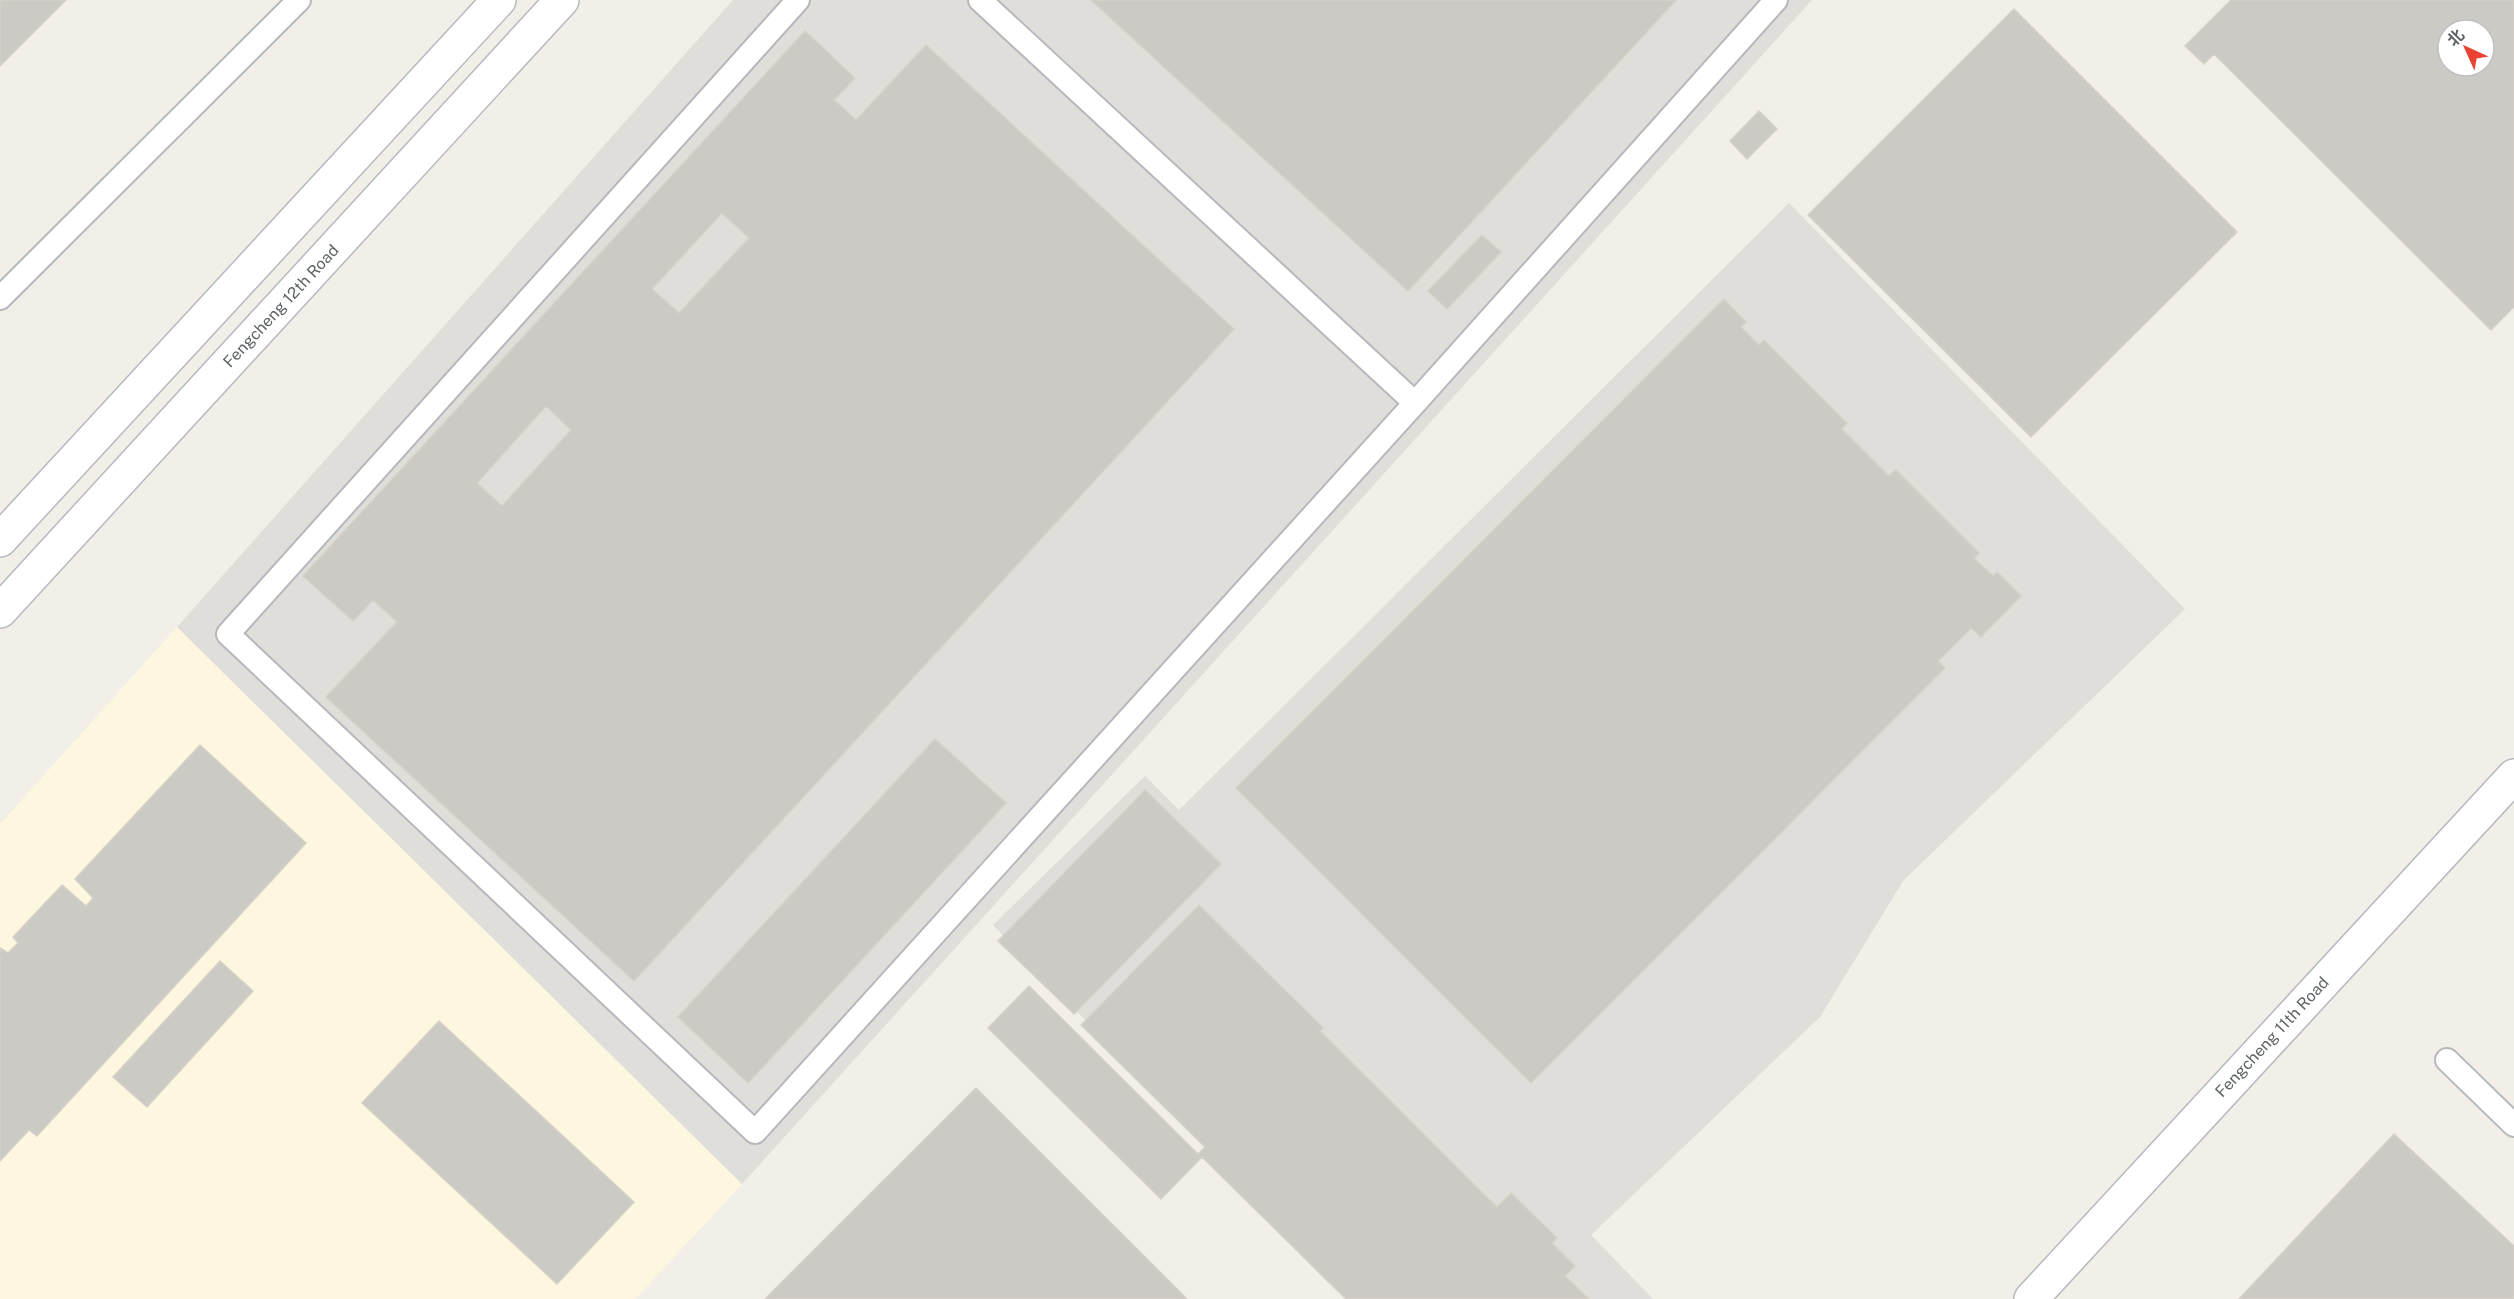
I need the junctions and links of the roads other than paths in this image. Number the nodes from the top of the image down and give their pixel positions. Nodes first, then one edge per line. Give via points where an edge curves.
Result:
1 (299, 0) edge
2 (499, 0) edge
3 (562, 0) edge
4 (798, 0) edge
5 (980, 0) edge
6 (1776, 0) edge
7 (0, 298) edge
8 (1415, 403) junction
9 (0, 540) edge
10 (0, 611) edge
11 (2514, 776) edge
12 (2447, 1060) dead end
13 (2514, 1125) edge
14 (2031, 1299) edge

1 - 7 lane
2 - 9 main road
3 - 10 main road, Fengcheng 12th Road
4 - 8 lane via 228,634 755,1132
5 - 8 lane
6 - 8 lane
11 - 14 main road, Fengcheng 11th Road
12 - 13 lane

